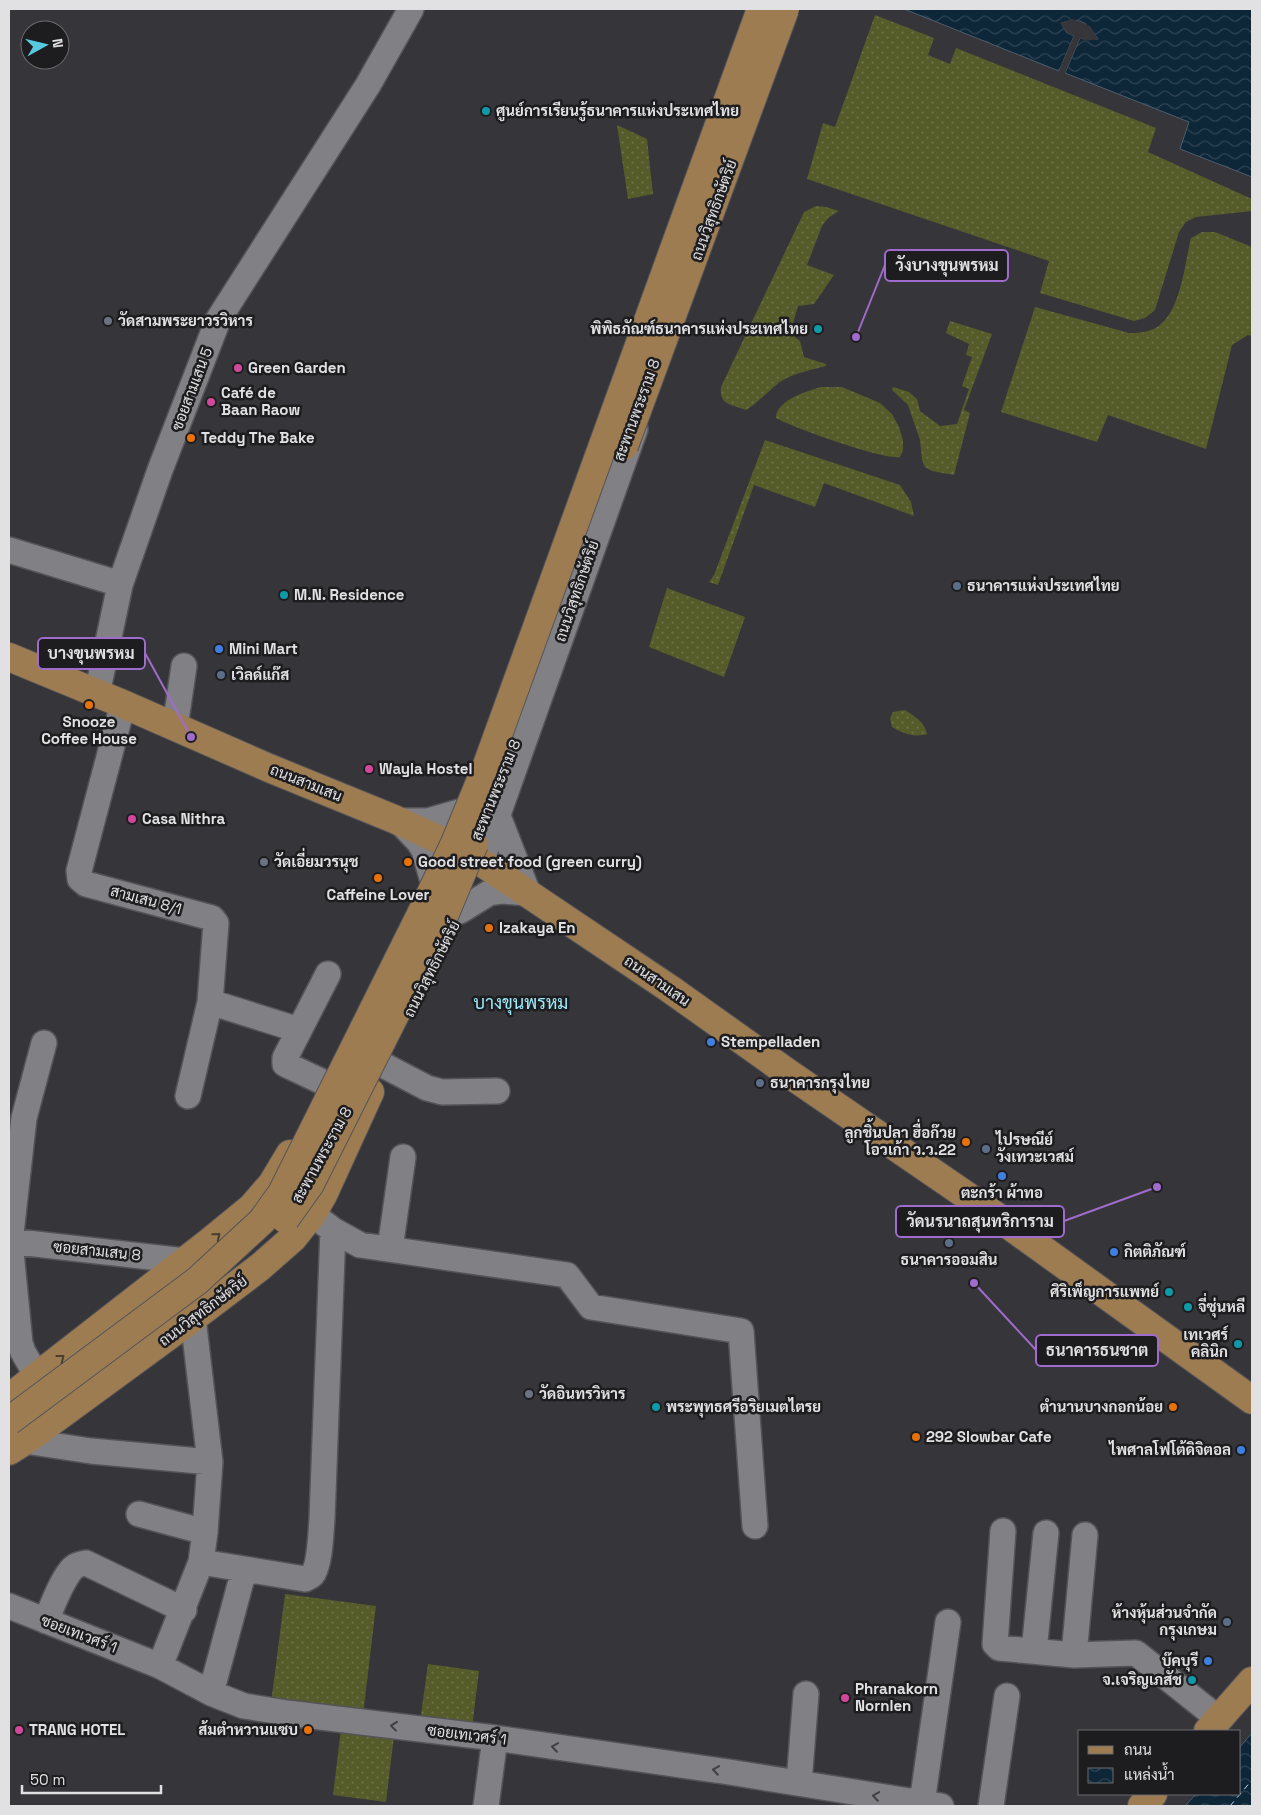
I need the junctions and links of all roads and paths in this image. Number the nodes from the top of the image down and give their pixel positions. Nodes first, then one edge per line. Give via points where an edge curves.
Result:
1 (751, 9) edge
2 (761, 9) edge
3 (784, 9) edge
4 (794, 9) edge
5 (403, 11) edge
6 (708, 143) junction
7 (735, 154) junction
8 (652, 292) junction
9 (681, 304) junction
10 (9, 550) edge
11 (120, 584) junction
12 (9, 657) edge
13 (184, 666) dead end
14 (97, 694) junction
15 (123, 704) junction
16 (175, 727) junction
17 (459, 812) junction
18 (498, 816) junction
19 (400, 821) junction
20 (446, 842) junction
21 (482, 862) junction
22 (428, 885) junction
23 (528, 893) junction
24 (459, 914) junction
25 (328, 974) dead end
26 (210, 1002) junction
27 (299, 1030) junction
28 (44, 1044) dead end
29 (383, 1065) junction
30 (327, 1084) junction
31 (497, 1091) dead end
32 (188, 1096) dead end
33 (403, 1157) dead end
34 (312, 1214) junction
35 (333, 1230) junction
36 (9, 1241) edge
37 (390, 1249) junction
38 (185, 1261) junction
39 (194, 1318) junction
40 (37, 1376) junction
41 (9, 1398) edge
42 (1252, 1400) edge
43 (13, 1438) edge
44 (210, 1462) junction
45 (139, 1514) dead end
46 (755, 1526) dead end
47 (1004, 1531) dead end
48 (205, 1532) junction
49 (1046, 1533) dead end
50 (1085, 1535) dead end
51 (201, 1562) junction
52 (244, 1570) junction
53 (9, 1606) edge
54 (184, 1610) junction
55 (46, 1621) junction
56 (948, 1622) dead end
57 (1034, 1651) junction
58 (1074, 1655) junction
59 (160, 1666) junction
60 (1252, 1681) edge
61 (211, 1693) junction
62 (806, 1694) dead end
63 (1008, 1696) dead end
64 (1214, 1725) edge
65 (495, 1738) junction
66 (799, 1783) junction
67 (1152, 1795) edge
68 (932, 1805) edge
69 (486, 1806) edge
70 (991, 1806) edge
71 (1142, 1806) edge

1 - 6 street via 702,143
2 - 43 main road, สะพานพระราม 8, bridge via 456,843 282,1193 262,1221 197,1281
3 - 43 main road, สะพานพระราม 8, bridge via 499,786 441,924 310,1184 285,1219 254,1252
4 - 7 street via 740,157
5 - 11 street, ซอยสามเสน 5 via 368,85 218,320
6 - 7 street, ถนนวิสุทธิกษัตริย์
6 - 8 street, ถนนวิสุทธิกษัตริย์
7 - 9 street, ถนนวิสุทธิกษัตริย์
8 - 9 street via 670,290
8 - 17 street, ถนนวิสุทธิกษัตริย์
9 - 18 street, ถนนวิสุทธิกษัตริย์
10 - 11 street
11 - 14 street, ซอยสามเสน 5
12 - 14 main road, ถนนสามเสน
13 - 16 street
14 - 15 main road, ถนนสามเสน
15 - 16 main road, ถนนสามเสน
15 - 26 street, สามเสน 8/1 via 79,871 80,879 86,884 212,918 217,932
16 - 19 main road, ถนนสามเสน
17 - 19 street via 428,821
17 - 20 street, ถนนวิสุทธิกษัตริย์
18 - 21 street, ถนนวิสุทธิกษัตริย์
18 - 23 street
19 - 20 main road, ถนนสามเสน
19 - 22 street via 422,846
20 - 21 main road, ถนนสามเสน
20 - 22 main road, ถนนวิสุทธิกษัตริย์
21 - 23 main road, ถนนสามเสน
21 - 24 main road, ถนนวิสุทธิกษัตริย์
22 - 24 main road via 446,891 454,898
22 - 30 main road, ถนนวิสุทธิกษัตริย์
23 - 24 street via 488,893
23 - 42 main road, ถนนสามเสน via 992,1213
24 - 29 main road, ถนนวิสุทธิกษัตริย์
25 - 27 street
26 - 27 street
26 - 32 street, สามเสน 8/1
27 - 30 street via 284,1058 285,1064
28 - 36 street via 24,1118
29 - 31 street via 427,1088 442,1092
29 - 34 main road, ถนนวิสุทธิกษัตริย์
38 -> 30 main road, ถนนวิสุทธิกษัตริย์ via 252,1207 272,1184
33 - 37 street
34 - 35 street
34 - 39 main road, ถนนวิสุทธิกษัตริย์ via 294,1238
35 - 37 street via 360,1245
35 - 52 street via 318,1557 311,1576 305,1578
36 - 38 street, ซอยสามเสน 8
36 - 40 street via 20,1344
37 - 46 street via 567,1275 591,1307 741,1331
40 -> 38 main road, ถนนวิสุทธิกษัตริย์
39 - 43 main road, ถนนวิสุทธิกษัตริย์
39 - 44 street
40 - 41 main road, ถนนวิสุทธิกษัตริย์
43 - 44 street via 91,1451
44 - 48 street
45 - 48 street
47 - 57 street via 996,1644 999,1648
48 - 51 street
49 - 57 street
50 - 58 street
51 - 52 street
51 - 54 street
52 - 61 street
53 - 55 street, ซอยเทเวศร์ 1
54 - 55 street via 86,1563 72,1569
54 - 59 street
55 - 59 street, ซอยเทเวศร์ 1
56 - 68 street
57 - 58 street
58 - 64 street via 1136,1653
59 - 61 street, ซอยเทเวศร์ 1
60 - 64 main road
65 -> 61 street, ซอยเทเวศร์ 1 via 287,1713 244,1706
62 - 66 street
63 - 70 street
66 -> 65 street, ซอยเทเวศร์ 1
65 - 69 street
68 -> 66 street, ซอยเทเวศร์ 1
67 - 71 main road

